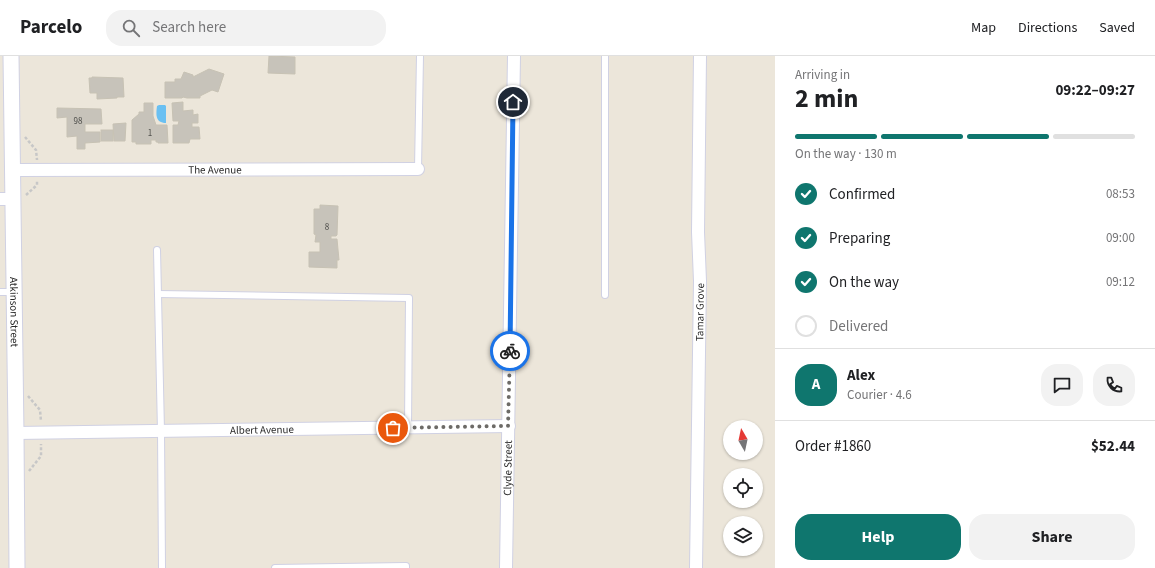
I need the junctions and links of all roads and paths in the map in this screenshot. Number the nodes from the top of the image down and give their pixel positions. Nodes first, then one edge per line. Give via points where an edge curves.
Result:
1 (11, 56) edge
2 (420, 56) edge
3 (514, 56) edge
4 (605, 56) edge
5 (700, 56) edge
6 (418, 169) joint
7 (12, 170) junction
8 (6, 199) edge
9 (157, 250) dead end
10 (7, 292) edge
11 (158, 294) junction
12 (605, 296) dead end
13 (508, 426) junction
14 (408, 428) junction
15 (161, 431) junction
16 (16, 433) junction
17 (41, 456) dead end
18 (29, 471) dead end
19 (17, 568) edge
20 (162, 568) edge
21 (274, 568) edge
22 (406, 568) edge
23 (506, 568) edge
24 (696, 568) edge

1 - 7 street, Atkinson Street
2 - 6 lane
3 - 13 street, Clyde Street
4 - 12 lane
5 - 24 street, Tamar Grove
6 - 7 street, The Avenue
7 - 8 street, Atkinson Street
8 - 10 street, Atkinson Street
9 - 11 lane
10 - 16 street, Atkinson Street
11 - 14 lane via 410,298
11 - 15 lane
13 - 14 street, Albert Avenue
13 - 23 street, Clyde Street
14 - 15 street, Albert Avenue
15 - 16 street, Albert Avenue
15 - 20 lane
16 - 19 street, Atkinson Street
17 - 18 path
21 - 22 lane

